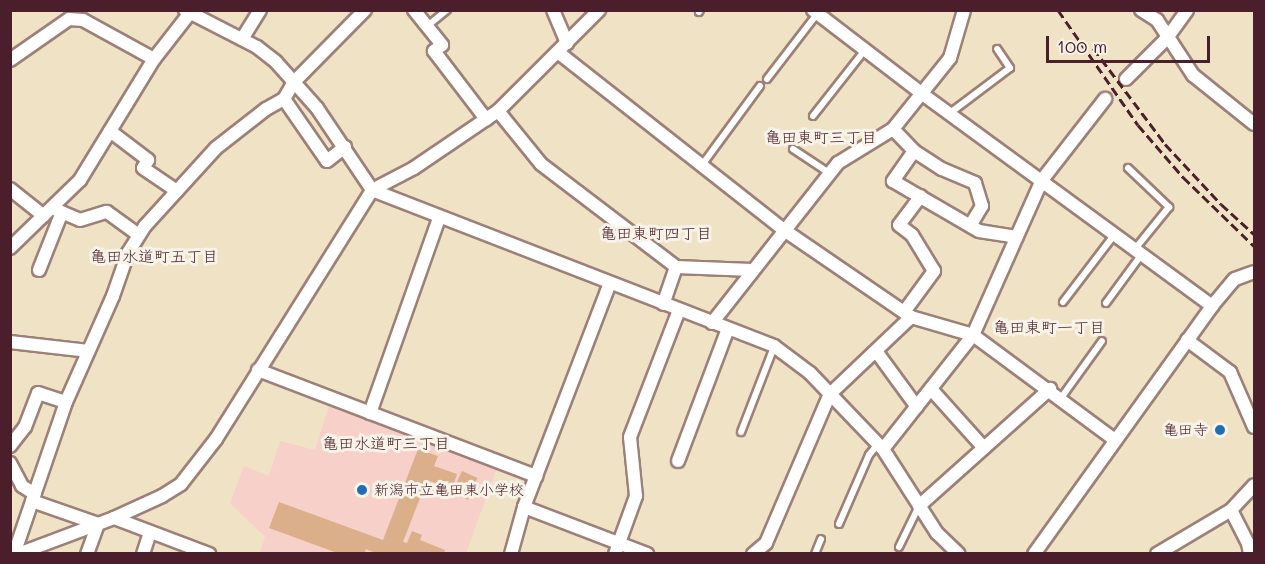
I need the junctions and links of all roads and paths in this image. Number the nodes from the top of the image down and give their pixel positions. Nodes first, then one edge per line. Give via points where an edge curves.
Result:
1 (260, 10) edge
2 (365, 10) edge
3 (414, 10) edge
4 (447, 10) edge
5 (554, 10) edge
6 (598, 10) edge
7 (964, 10) edge
8 (1141, 10) edge
9 (1187, 10) edge
10 (187, 12) edge
11 (815, 12) edge
12 (426, 27) junction
13 (1167, 38) junction
14 (242, 39) junction
15 (563, 48) junction
16 (997, 49) dead end
17 (865, 50) junction
18 (154, 59) junction
19 (10, 60) edge
20 (767, 79) dead end
21 (1126, 79) dead end
22 (294, 82) junction
23 (760, 86) dead end
24 (921, 93) junction
25 (284, 99) junction
26 (1106, 99) dead end
27 (498, 111) junction
28 (950, 114) junction
29 (813, 116) dead end
30 (486, 119) junction
31 (1254, 124) edge
32 (893, 129) junction
33 (110, 131) junction
34 (345, 147) junction
35 (793, 149) dead end
36 (914, 151) junction
37 (702, 165) junction
38 (1128, 168) dead end
39 (829, 173) junction
40 (1042, 180) junction
41 (10, 189) edge
42 (372, 190) junction
43 (177, 191) junction
44 (921, 196) junction
45 (53, 212) junction
46 (438, 218) junction
47 (970, 225) junction
48 (784, 230) junction
49 (1115, 234) junction
50 (139, 236) junction
51 (1017, 237) junction
52 (10, 248) edge
53 (1138, 251) junction
54 (676, 267) junction
55 (39, 270) dead end
56 (752, 270) junction
57 (1254, 272) edge
58 (610, 283) junction
59 (1063, 302) dead end
60 (1106, 303) dead end
61 (663, 304) junction
62 (1212, 306) junction
63 (679, 310) junction
64 (907, 314) junction
65 (712, 323) junction
66 (728, 329) junction
67 (974, 335) junction
68 (1187, 340) junction
69 (1102, 341) dead end
70 (10, 342) edge
71 (774, 346) junction
72 (88, 351) junction
73 (876, 351) junction
74 (258, 370) junction
75 (931, 389) junction
76 (1050, 389) junction
77 (830, 394) junction
78 (1061, 398) junction
79 (66, 402) junction
80 (917, 407) junction
81 (370, 413) junction
82 (1254, 427) edge
83 (741, 432) dead end
84 (1115, 440) junction
85 (10, 446) edge
86 (881, 447) junction
87 (984, 448) junction
88 (678, 461) dead end
89 (10, 463) edge
90 (536, 476) junction
91 (1254, 485) edge
92 (34, 497) junction
93 (919, 506) junction
94 (524, 507) junction
95 (1231, 510) junction
96 (114, 518) junction
97 (98, 524) junction
98 (840, 524) dead end
99 (150, 532) junction
100 (821, 539) dead end
101 (1251, 546) edge
102 (898, 547) dead end
103 (617, 548) edge
104 (16, 554) edge
105 (87, 554) edge
106 (143, 554) edge
107 (209, 554) edge
108 (511, 554) edge
109 (647, 554) edge
110 (753, 554) edge
111 (815, 554) edge
112 (959, 554) edge
113 (1034, 554) edge
114 (1157, 554) edge

1 - 14 street
2 - 22 street
3 - 12 street
4 - 12 lane
5 - 15 street
6 - 15 street
7 - 24 street via 950,58
8 - 13 street via 1157,20
9 - 13 street
10 - 14 street
10 - 18 street
11 - 17 street
11 - 20 lane
12 - 30 street via 442,45 434,51
13 - 21 street
13 - 31 street via 1193,75
14 - 22 street via 276,62
15 - 27 street
15 - 37 street
16 - 28 lane via 1010,68
17 - 24 street
17 - 29 lane
18 - 19 street via 83,21 69,19
18 - 33 street
22 - 25 street
22 - 34 street
23 - 37 lane
24 - 28 street
24 - 32 street
25 - 34 street via 327,162
25 - 43 street via 216,148
26 - 40 street
27 - 30 street
27 - 54 street via 541,164
28 - 40 street
30 - 42 street via 414,168
32 - 36 street
32 - 39 street via 838,163
33 - 43 street via 148,160 143,168
33 - 45 street via 80,180
34 - 42 street
35 - 39 lane
36 - 44 street via 893,181
36 - 47 street via 975,183 982,206
37 - 48 street
38 - 53 lane via 1169,207
39 - 48 street
40 - 49 street
40 - 51 street
41 - 45 street
42 - 46 street
42 - 74 street
43 - 50 street
44 - 47 street
44 - 64 street via 899,225 912,235 934,271
45 - 50 street via 80,220 107,213
45 - 52 street
45 - 55 street
46 - 58 street
46 - 81 street
47 - 51 street via 979,231
48 - 56 street
48 - 64 street
49 - 53 street
49 - 59 lane
50 - 72 street via 128,253
51 - 67 street
53 - 60 lane
53 - 62 street
54 - 56 street
54 - 61 street
56 - 65 street
57 - 62 street via 1235,279
58 - 61 street
58 - 90 street
61 - 63 street
62 - 68 street
63 - 65 street
63 - 103 street via 630,437 636,496
64 - 67 street
64 - 73 street
65 - 66 street
66 - 71 street
66 - 88 street
67 - 75 street
67 - 76 street
68 - 82 street via 1230,372
68 - 84 street
69 - 78 lane
70 - 72 street
71 - 77 street
71 - 83 lane
72 - 79 street
73 - 77 street
73 - 80 street
74 - 81 street
74 - 96 street via 216,439 181,484
75 - 80 street
75 - 87 street
76 - 78 street
76 - 87 street
77 - 86 street
77 - 110 street via 766,543
78 - 84 street
79 - 85 street via 38,393 25,427
79 - 92 street
80 - 86 street
81 - 90 street
84 - 113 street
86 - 93 street
86 - 98 lane via 869,455
87 - 93 street
89 - 92 street via 22,486
90 - 94 street
91 - 95 street
92 - 97 street
92 - 104 street
93 - 102 lane
93 - 112 street
94 - 103 street
94 - 108 street
95 - 101 street
95 - 114 street
96 - 97 street
96 - 99 street
97 - 104 street
97 - 105 street
99 - 106 street
99 - 107 street
100 - 111 lane
103 - 109 street

